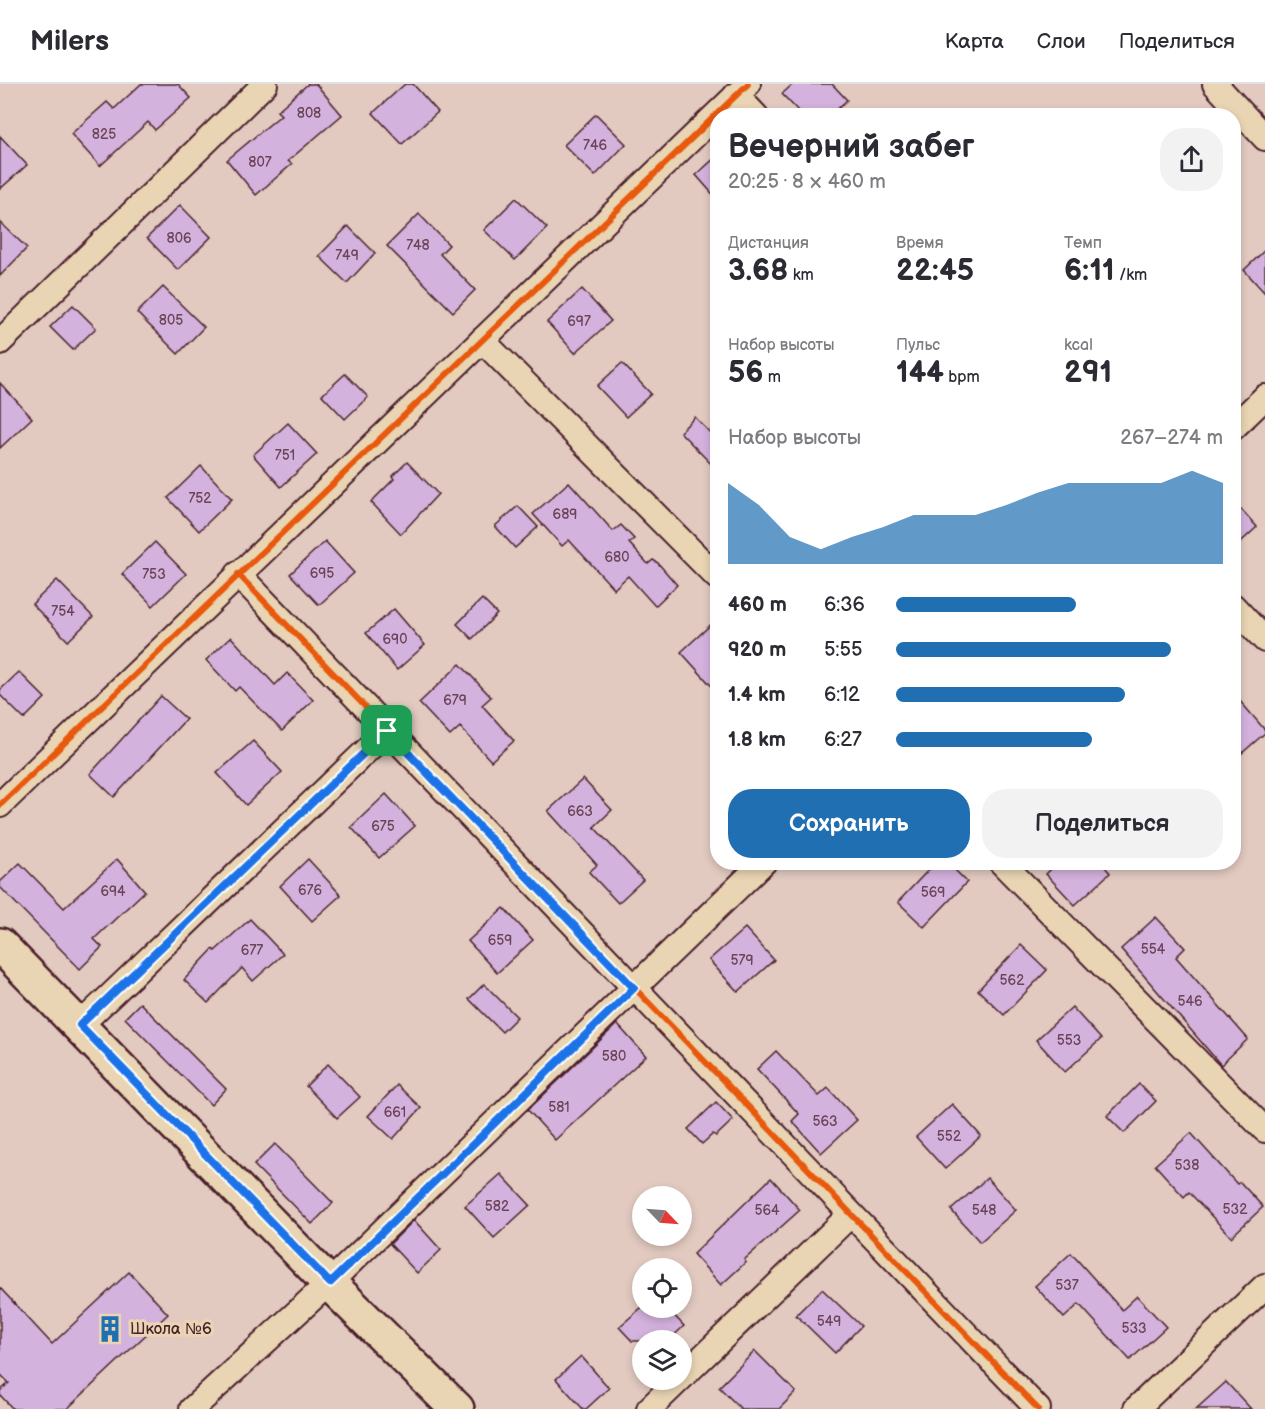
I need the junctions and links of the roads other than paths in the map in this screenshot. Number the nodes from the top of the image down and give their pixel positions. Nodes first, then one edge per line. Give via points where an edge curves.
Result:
1 (265, 84) edge
2 (1215, 84) edge
3 (742, 90) edge
4 (723, 108) edge
5 (752, 108) edge
6 (1237, 108) edge
7 (1241, 112) edge
8 (710, 121) edge
9 (1265, 138) edge
10 (482, 340) junction
11 (0, 342) edge
12 (1265, 397) edge
13 (1241, 420) edge
14 (710, 570) edge
15 (238, 574) junction
16 (1241, 614) edge
17 (1265, 640) edge
18 (387, 731) junction
19 (0, 805) edge
20 (756, 870) edge
21 (1008, 870) edge
22 (0, 945) edge
23 (634, 988) junction
24 (80, 1025) junction
25 (1265, 1130) edge
26 (850, 1215) junction
27 (330, 1283) junction
28 (1265, 1286) edge
29 (692, 1367) edge
30 (669, 1390) edge
31 (192, 1409) edge
32 (457, 1409) edge
33 (649, 1409) edge
34 (1038, 1409) edge
35 (1136, 1409) edge

1 - 11 street
2 - 6 street
3 - 4 street
3 - 5 street
7 - 9 street
8 - 10 street
10 - 14 street
10 - 15 street
12 - 13 street
15 - 18 street
15 - 19 street
16 - 17 street
18 - 23 street
18 - 24 street
20 - 23 street
21 - 25 street
22 - 24 street
23 - 26 street
23 - 27 street
24 - 27 street
26 - 29 street
26 - 34 street
27 - 31 street
27 - 32 street
28 - 35 street
30 - 33 street

